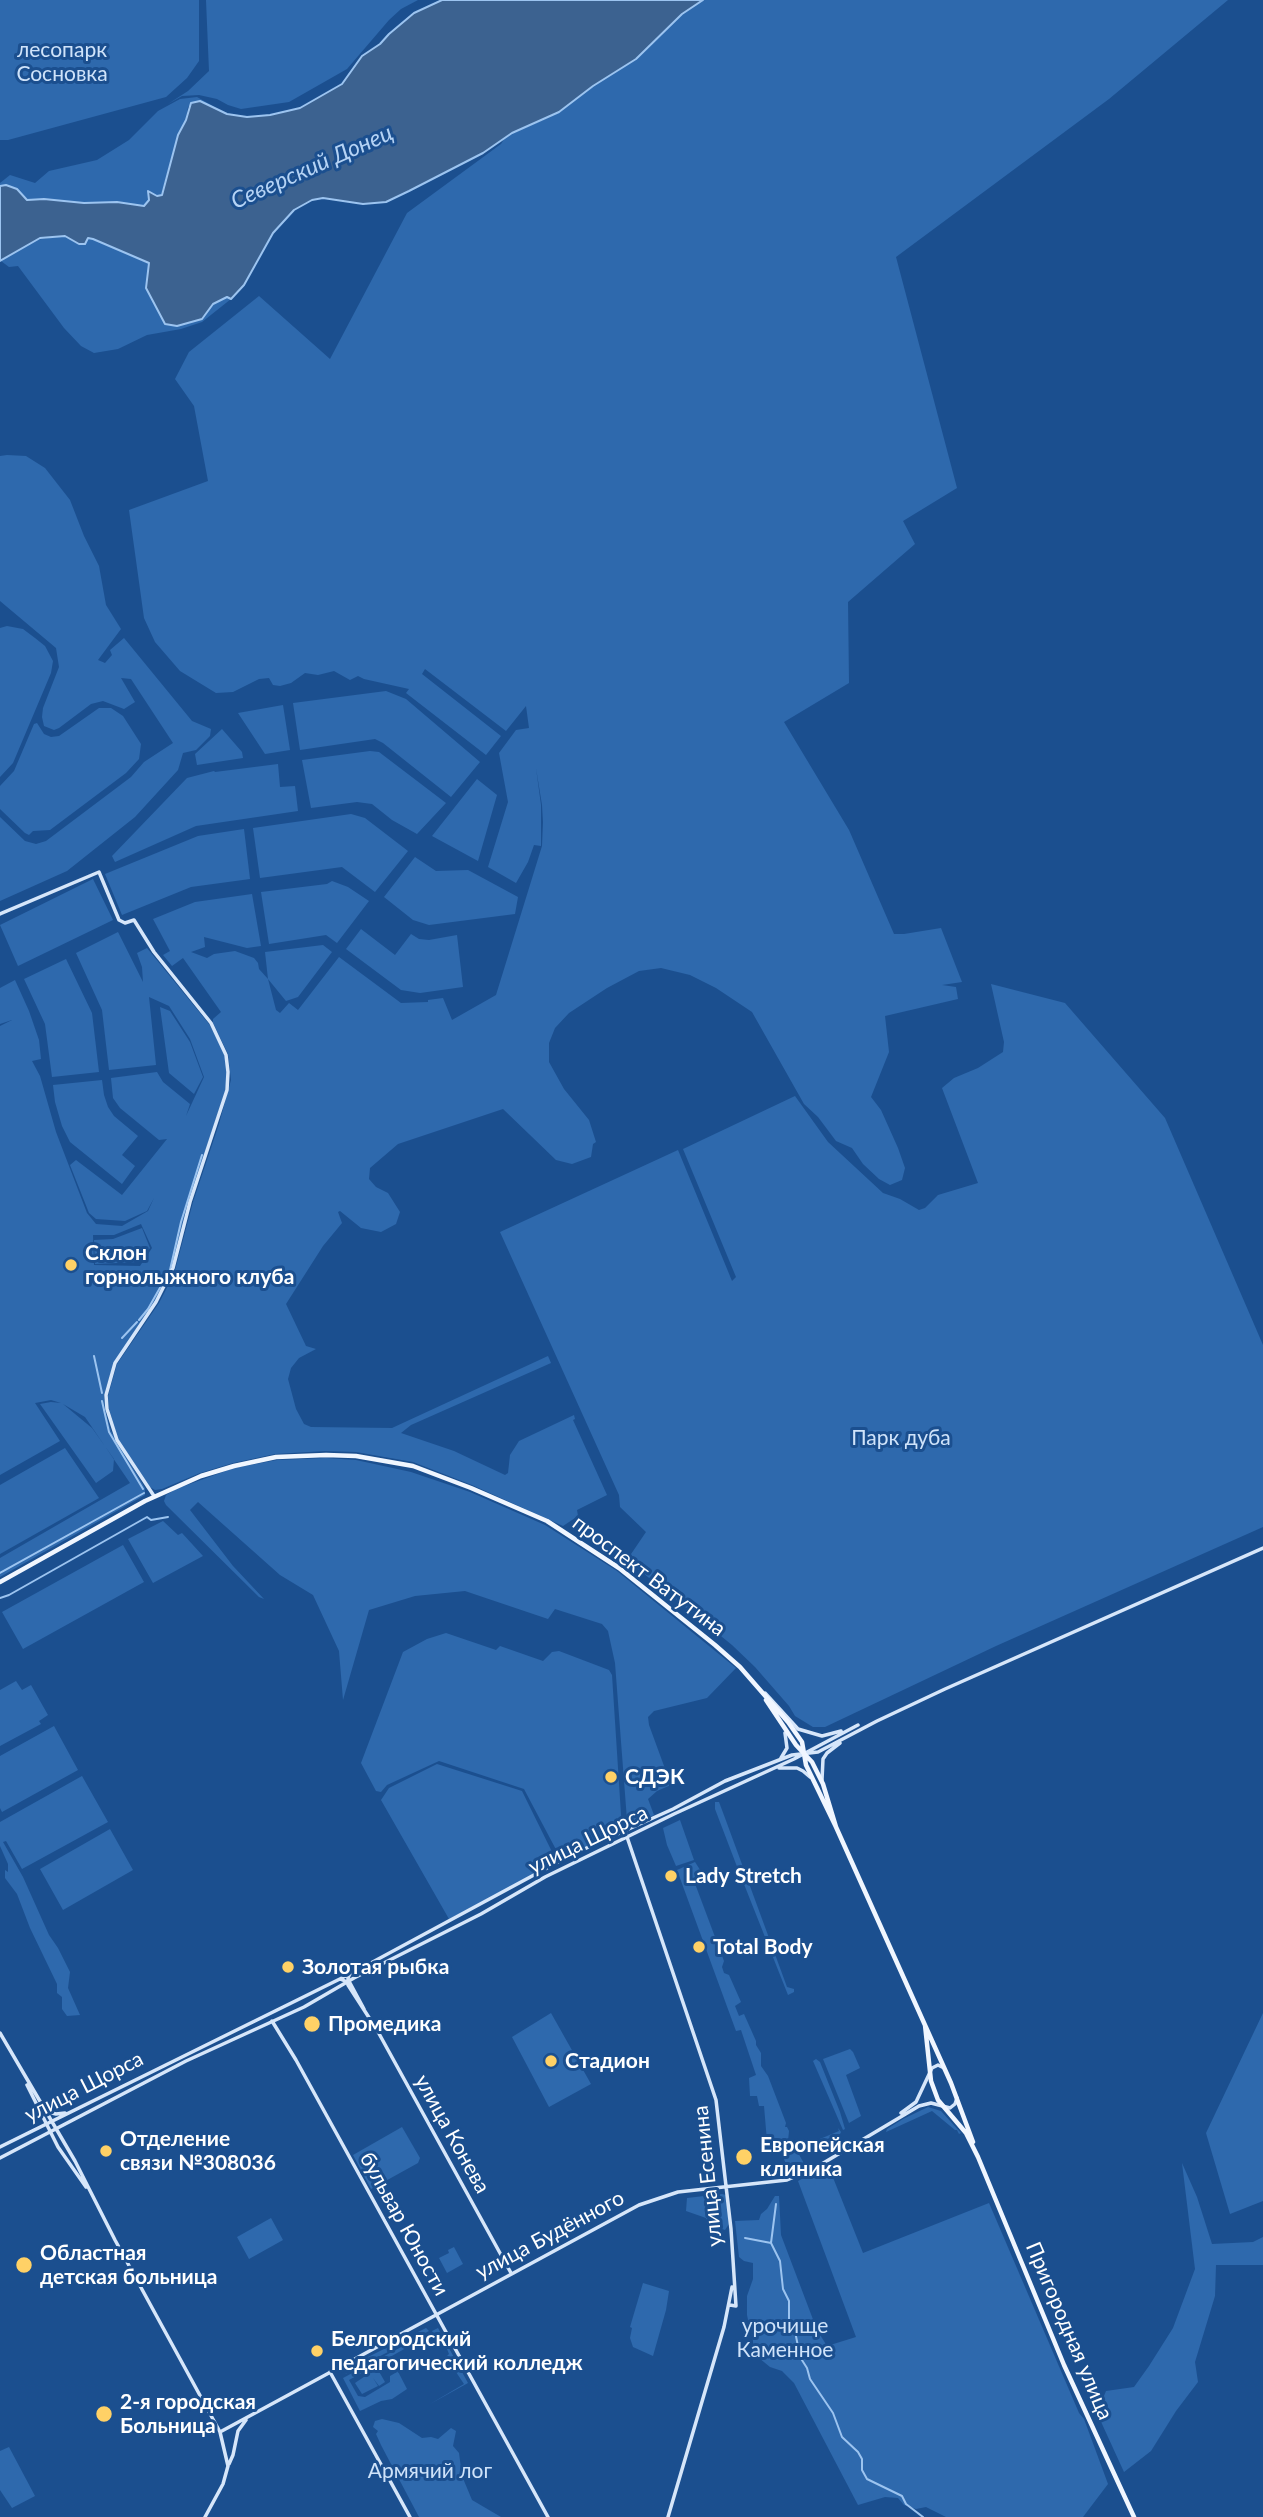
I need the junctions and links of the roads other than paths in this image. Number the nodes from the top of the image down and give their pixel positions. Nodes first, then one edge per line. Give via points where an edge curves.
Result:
1 (0, 914) edge
2 (154, 1496) junction
3 (1263, 1548) edge
4 (0, 1582) edge
5 (759, 1688) junction
6 (780, 1721) junction
7 (877, 1721) junction
8 (858, 1725) junction
9 (847, 1737) junction
10 (805, 1754) junction
11 (773, 1766) junction
12 (823, 1784) junction
13 (830, 1803) joint
14 (823, 1804) junction
15 (836, 1827) junction
16 (626, 1836) junction
17 (350, 1973) junction
18 (339, 1979) junction
19 (347, 1983) junction
20 (275, 2012) junction
21 (266, 2016) junction
22 (272, 2021) junction
23 (925, 2025) junction
24 (0, 2033) edge
25 (946, 2070) junction
26 (929, 2072) junction
27 (25, 2078) junction
28 (957, 2096) junction
29 (942, 2106) junction
30 (47, 2111) junction
31 (71, 2111) junction
32 (893, 2120) junction
33 (49, 2122) junction
34 (66, 2124) junction
35 (54, 2131) junction
36 (38, 2139) junction
37 (55, 2140) junction
38 (64, 2140) junction
39 (0, 2147) edge
40 (978, 2157) junction
41 (0, 2158) edge
42 (726, 2187) junction
43 (91, 2194) junction
44 (511, 2273) junction
45 (436, 2315) junction
46 (330, 2372) junction
47 (250, 2416) junction
48 (220, 2432) junction
49 (228, 2466) junction
50 (205, 2517) edge
51 (410, 2517) edge
52 (548, 2517) edge
53 (668, 2517) edge
54 (1134, 2517) edge

1 - 2 street via 99,872 119,920 134,920 211,1023 226,1055 227,1090 173,1268 156,1303 115,1363 106,1395 117,1440
2 - 4 main road, проспект Ватутина
2 - 5 main road, проспект Ватутина via 201,1476 276,1457 356,1456 412,1466 547,1521 576,1538 715,1645
3 - 7 street
5 - 6 main road, проспект Ватутина
5 - 8 street via 798,1729 811,1734 822,1736
5 - 10 main road, проспект Ватутина via 802,1742
6 - 10 main road, проспект Ватутина
6 - 11 street via 787,1748
7 - 8 street
7 - 9 street
8 - 10 street
9 - 10 street
9 - 12 street via 823,1759
10 - 11 street, улица Щорса
10 - 12 main road, проспект Ватутина
10 - 14 main road, проспект Ватутина
11 - 14 street via 806,1773
11 - 16 street, улица Щорса
11 - 17 street, улица Щорса via 726,1781 571,1855
12 - 13 main road, проспект Ватутина
13 - 15 main road, Пригородная улица
14 - 15 main road, проспект Ватутина
15 - 23 main road, Пригородная улица
16 - 19 street, улица Щорса
16 - 42 street, улица Есенина via 714,2090
17 - 18 street, улица Щорса
17 - 19 street
18 - 19 street
18 - 20 street, улица Щорса
19 - 22 street, улица Щорса
19 - 44 street, улица Конева
20 - 21 street, улица Щорса
20 - 22 street
21 - 22 street, бульвар Юности
21 - 31 street, улица Щорса
22 - 34 street, улица Щорса
22 - 45 street, бульвар Юности
23 - 25 main road, Пригородная улица
23 - 26 main road, Пригородная улица
24 - 27 street
25 - 26 street via 938,2065
25 - 28 main road, Пригородная улица
26 - 29 main road, Пригородная улица
26 - 32 street via 916,2102
27 - 30 street
27 - 33 street
28 - 29 street via 953,2106
28 - 40 main road, Пригородная улица
29 - 32 street via 924,2104
29 - 40 main road, Пригородная улица via 966,2133
30 - 31 street
30 - 33 street
31 - 33 street, улица Щорса
32 - 42 street, улица Будённого via 803,2174 777,2183
33 - 35 street
33 - 39 street, улица Щорса
34 - 35 street, улица Щорса
34 - 38 street
35 - 36 street, улица Щорса
35 - 37 street
35 - 38 street
36 - 37 street
36 - 41 street, улица Щорса
37 - 43 street
38 - 43 street
40 - 54 main road, Пригородная улица
42 - 44 street, улица Будённого via 678,2192 639,2205
42 - 53 street, улица Есенина via 736,2306 730,2305
43 - 48 street
44 - 45 street, улица Будённого
45 - 46 street, улица Будённого
45 - 52 street, бульвар Юности
46 - 47 street, улица Будённого
46 - 51 street
47 - 48 street, улица Будённого
47 - 49 street via 238,2431
48 - 49 street
49 - 50 street

